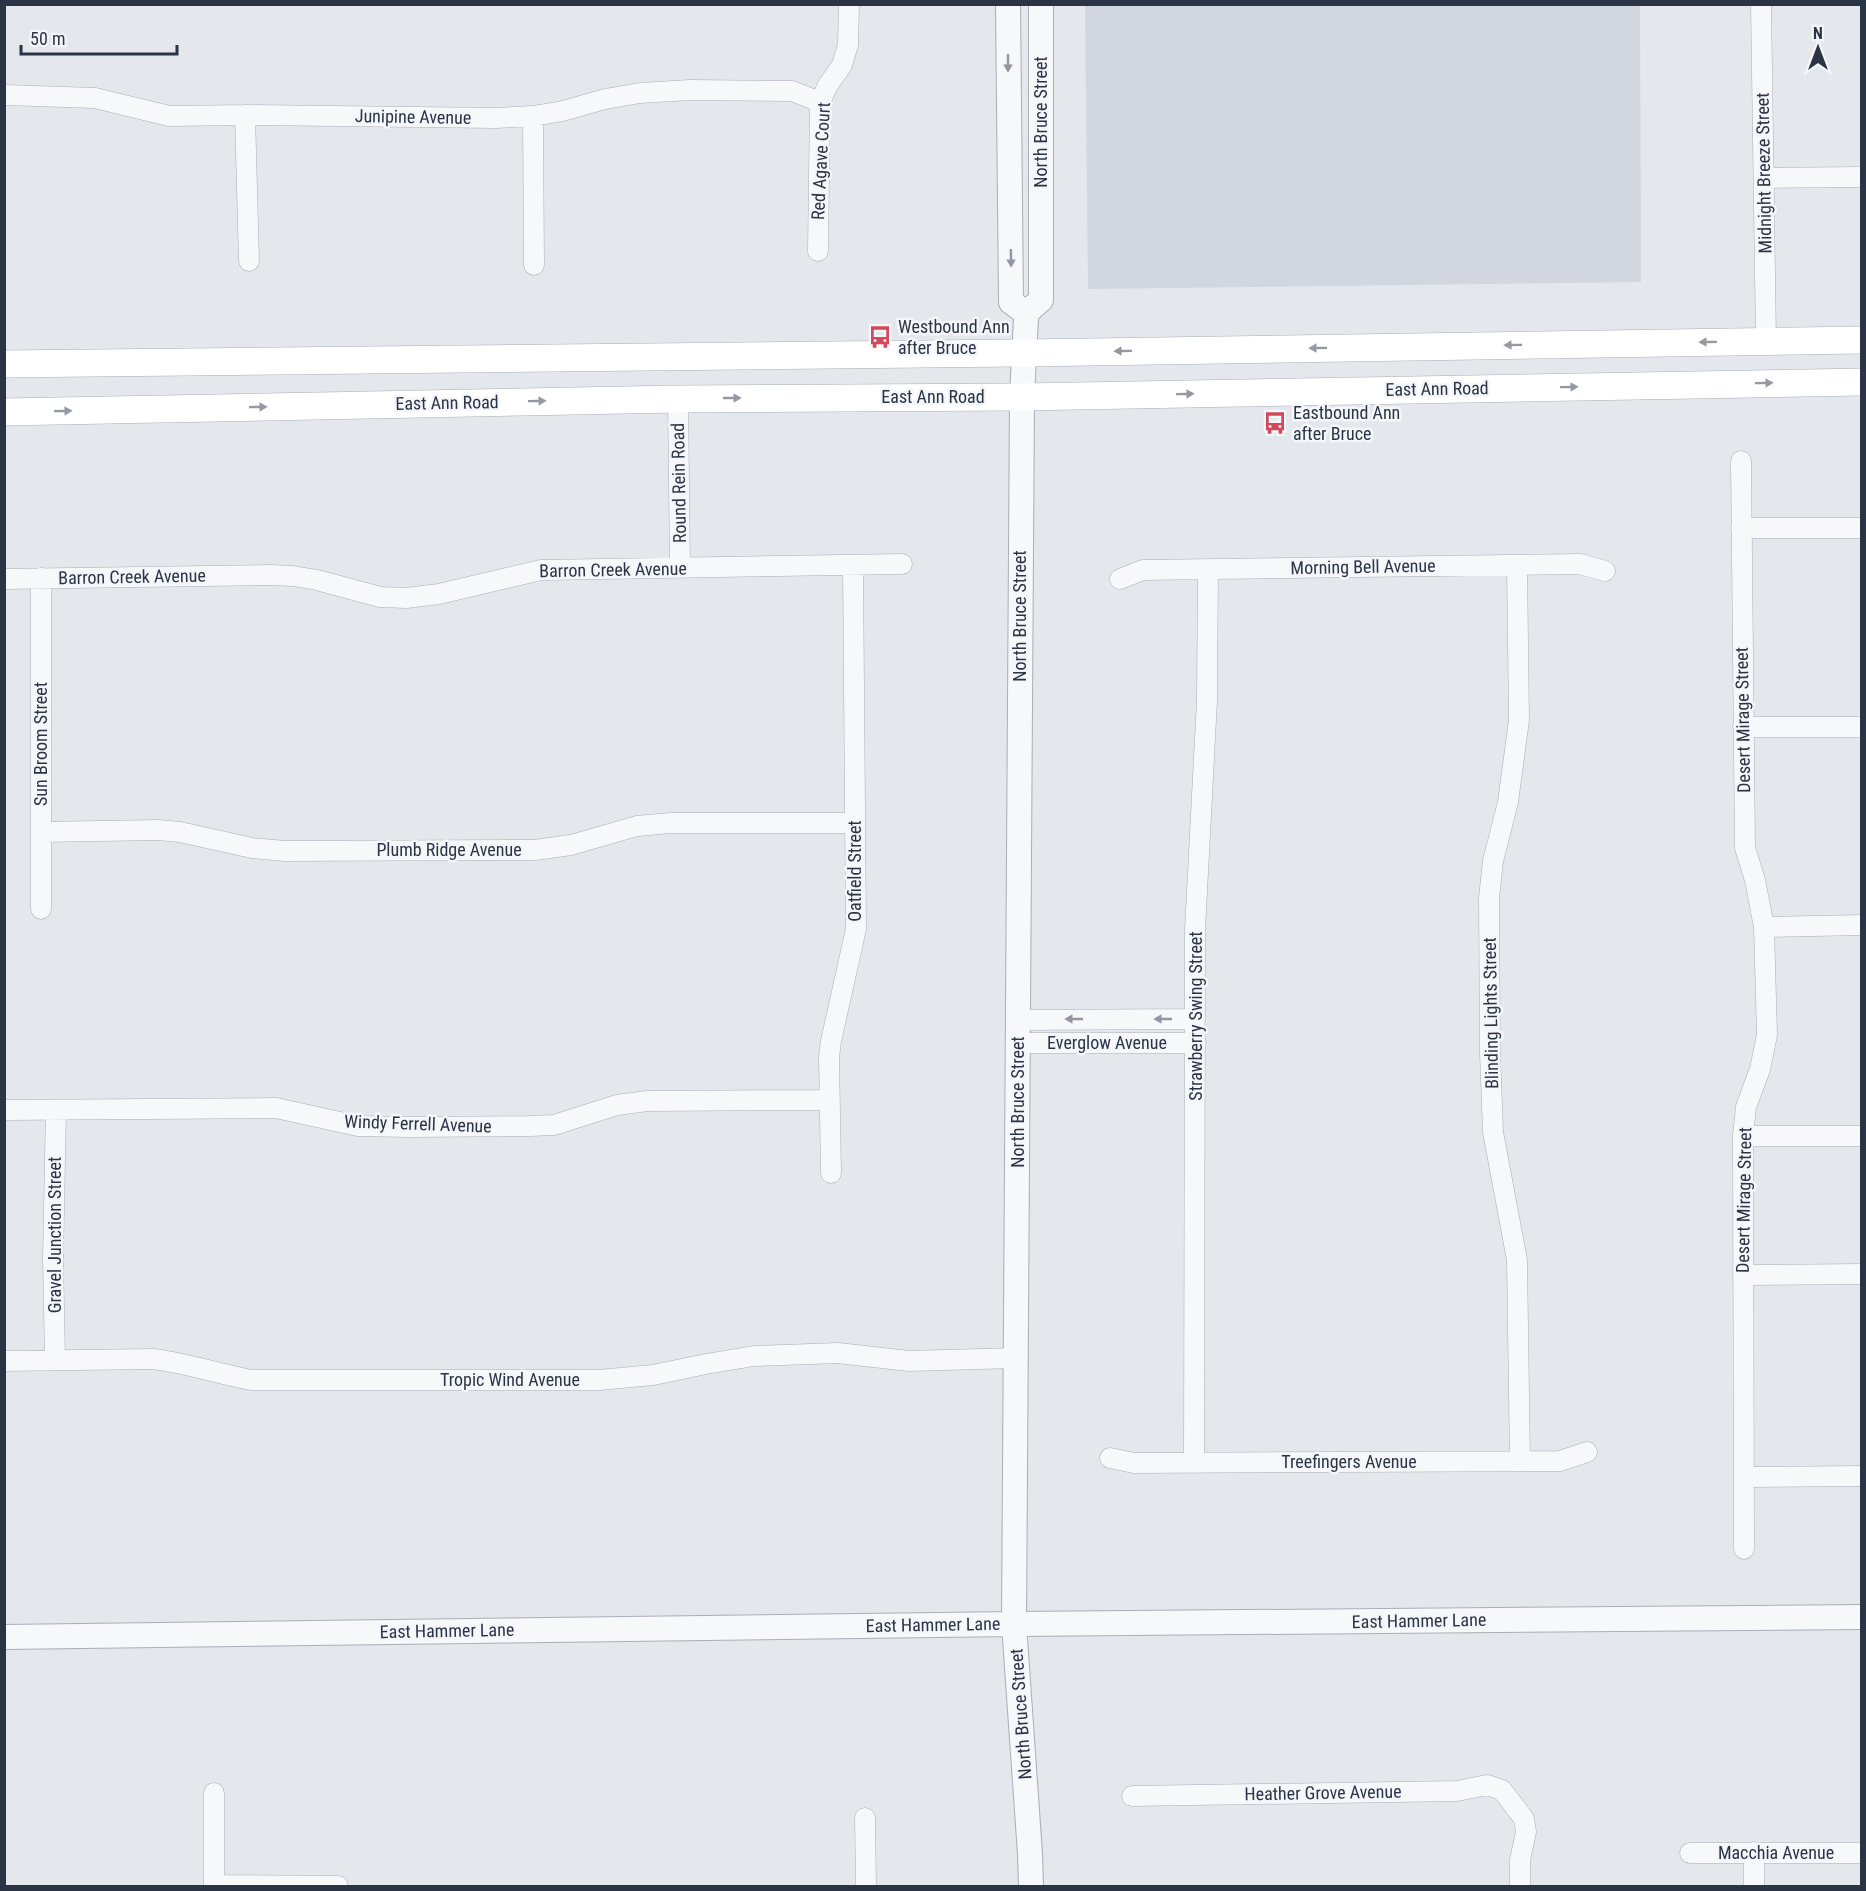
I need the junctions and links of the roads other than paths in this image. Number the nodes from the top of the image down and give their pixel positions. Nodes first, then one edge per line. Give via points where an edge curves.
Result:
1 (849, 4) edge
2 (1008, 4) edge
3 (1041, 4) edge
4 (1761, 4) edge
5 (4, 95) edge
6 (820, 102) junction
7 (245, 115) junction
8 (532, 116) junction
9 (1862, 177) edge
10 (1764, 178) junction
11 (818, 251) dead end
12 (249, 261) dead end
13 (534, 265) dead end
14 (1026, 318) dead end
15 (1862, 340) edge
16 (1766, 341) junction
17 (1025, 353) junction
18 (4, 364) edge
19 (1862, 382) edge
20 (1022, 397) junction
21 (678, 399) junction
22 (4, 412) edge
23 (1741, 461) dead end
24 (1741, 528) junction
25 (1862, 528) edge
26 (902, 564) dead end
27 (1517, 565) junction
28 (853, 566) junction
29 (680, 568) junction
30 (1208, 569) junction
31 (1605, 571) dead end
32 (41, 578) junction
33 (4, 579) edge
34 (1120, 579) dead end
35 (1743, 727) junction
36 (1862, 727) edge
37 (855, 823) junction
38 (41, 832) junction
39 (41, 909) dead end
40 (1862, 925) edge
41 (1764, 927) junction
42 (1196, 1019) junction
43 (1018, 1031) junction
44 (1196, 1043) junction
45 (830, 1100) junction
46 (4, 1110) edge
47 (56, 1110) junction
48 (1743, 1136) junction
49 (1862, 1136) edge
50 (831, 1173) dead end
51 (1862, 1274) edge
52 (1743, 1275) junction
53 (1016, 1358) junction
54 (55, 1360) junction
55 (4, 1361) edge
56 (1587, 1452) dead end
57 (1110, 1458) dead end
58 (1520, 1461) junction
59 (1194, 1463) junction
60 (1862, 1476) edge
61 (1744, 1477) junction
62 (1744, 1549) dead end
63 (1862, 1617) edge
64 (1014, 1624) junction
65 (4, 1636) edge
66 (213, 1792) dead end
67 (1132, 1796) dead end
68 (865, 1818) dead end
69 (1754, 1852) junction
70 (1690, 1853) dead end
71 (1862, 1853) edge
72 (213, 1886) edge
73 (338, 1887) edge
74 (866, 1887) edge
75 (1030, 1887) edge
76 (1520, 1887) edge
77 (1754, 1887) edge

1 - 6 street, Red Agave Court via 848,45 842,65
2 -> 3 street, North Bruce Street via 1011,302 1026,313 1041,300
4 - 10 street, Midnight Breeze Street
5 - 7 street, Junipine Avenue via 95,98 169,116
6 - 8 street, Junipine Avenue via 792,91 690,90 640,93
6 - 11 street, Red Agave Court
7 - 8 street, Junipine Avenue
7 - 12 street
8 - 13 street
9 - 10 street
10 - 16 street, Midnight Breeze Street
14 - 17 street, North Bruce Street
15 - 16 main road
16 -> 17 main road
17 - 18 main road
17 - 20 street, North Bruce Street
20 -> 19 main road, East Ann Road
21 -> 20 main road, East Ann Road
20 - 43 street, North Bruce Street
22 -> 21 main road, East Ann Road
21 - 29 street, Round Rein Road
23 - 24 street, Desert Mirage Street
24 - 25 street
24 - 35 street, Desert Mirage Street
26 - 28 street, Barron Creek Avenue
27 - 30 street, Morning Bell Avenue
27 - 31 street, Morning Bell Avenue via 1580,564
27 - 58 street, Blinding Lights Street via 1519,720 1489,898 1494,1132 1517,1260
28 - 29 street, Barron Creek Avenue
28 - 37 street, Oatfield Street
29 - 32 street, Barron Creek Avenue via 541,570 406,598 380,597 317,580 271,574
30 - 34 street, Morning Bell Avenue via 1143,570
30 - 42 street, Strawberry Swing Street via 1207,700 1195,930
32 - 33 street, Barron Creek Avenue
32 - 38 street, Sun Broom Street
35 - 36 street
35 - 41 street, Desert Mirage Street via 1744,848
37 - 38 street, Plumb Ridge Avenue via 670,823 637,826 571,845 535,850 285,851 158,830
37 - 45 street, Oatfield Street via 856,929 831,1041
38 - 39 street, Sun Broom Street
40 - 41 street
41 - 48 street, Desert Mirage Street via 1767,1035 1746,1107
42 -> 43 street, Everglow Avenue
42 - 44 street, Strawberry Swing Street
43 - 44 street, Everglow Avenue
43 - 53 street, North Bruce Street
44 - 59 street, Strawberry Swing Street
45 - 47 street, Windy Ferrell Avenue via 647,1101 617,1105 554,1125 519,1126 358,1126 276,1108
45 - 50 street, Oatfield Street
46 - 47 street, Windy Ferrell Avenue
47 - 54 street, Gravel Junction Street
48 - 49 street
48 - 52 street, Desert Mirage Street
51 - 52 street
52 - 61 street, Desert Mirage Street
53 - 54 street, Tropic Wind Avenue via 909,1361 838,1353 754,1356 653,1376 599,1380 251,1380 153,1359
53 - 64 street, North Bruce Street
54 - 55 street, Tropic Wind Avenue
56 - 58 street, Treefingers Avenue via 1560,1461
57 - 59 street, Treefingers Avenue via 1134,1463
58 - 59 street, Treefingers Avenue
60 - 61 street
61 - 62 street, Desert Mirage Street
63 - 64 street, East Hammer Lane
64 - 65 street, East Hammer Lane
64 - 75 street, North Bruce Street
66 - 72 street
67 - 76 street, Heather Grove Avenue via 1456,1791 1486,1785 1502,1790 1524,1820
68 - 74 street
69 - 70 street, Macchia Avenue
69 - 71 street, Macchia Avenue
69 - 77 street
72 - 73 street

